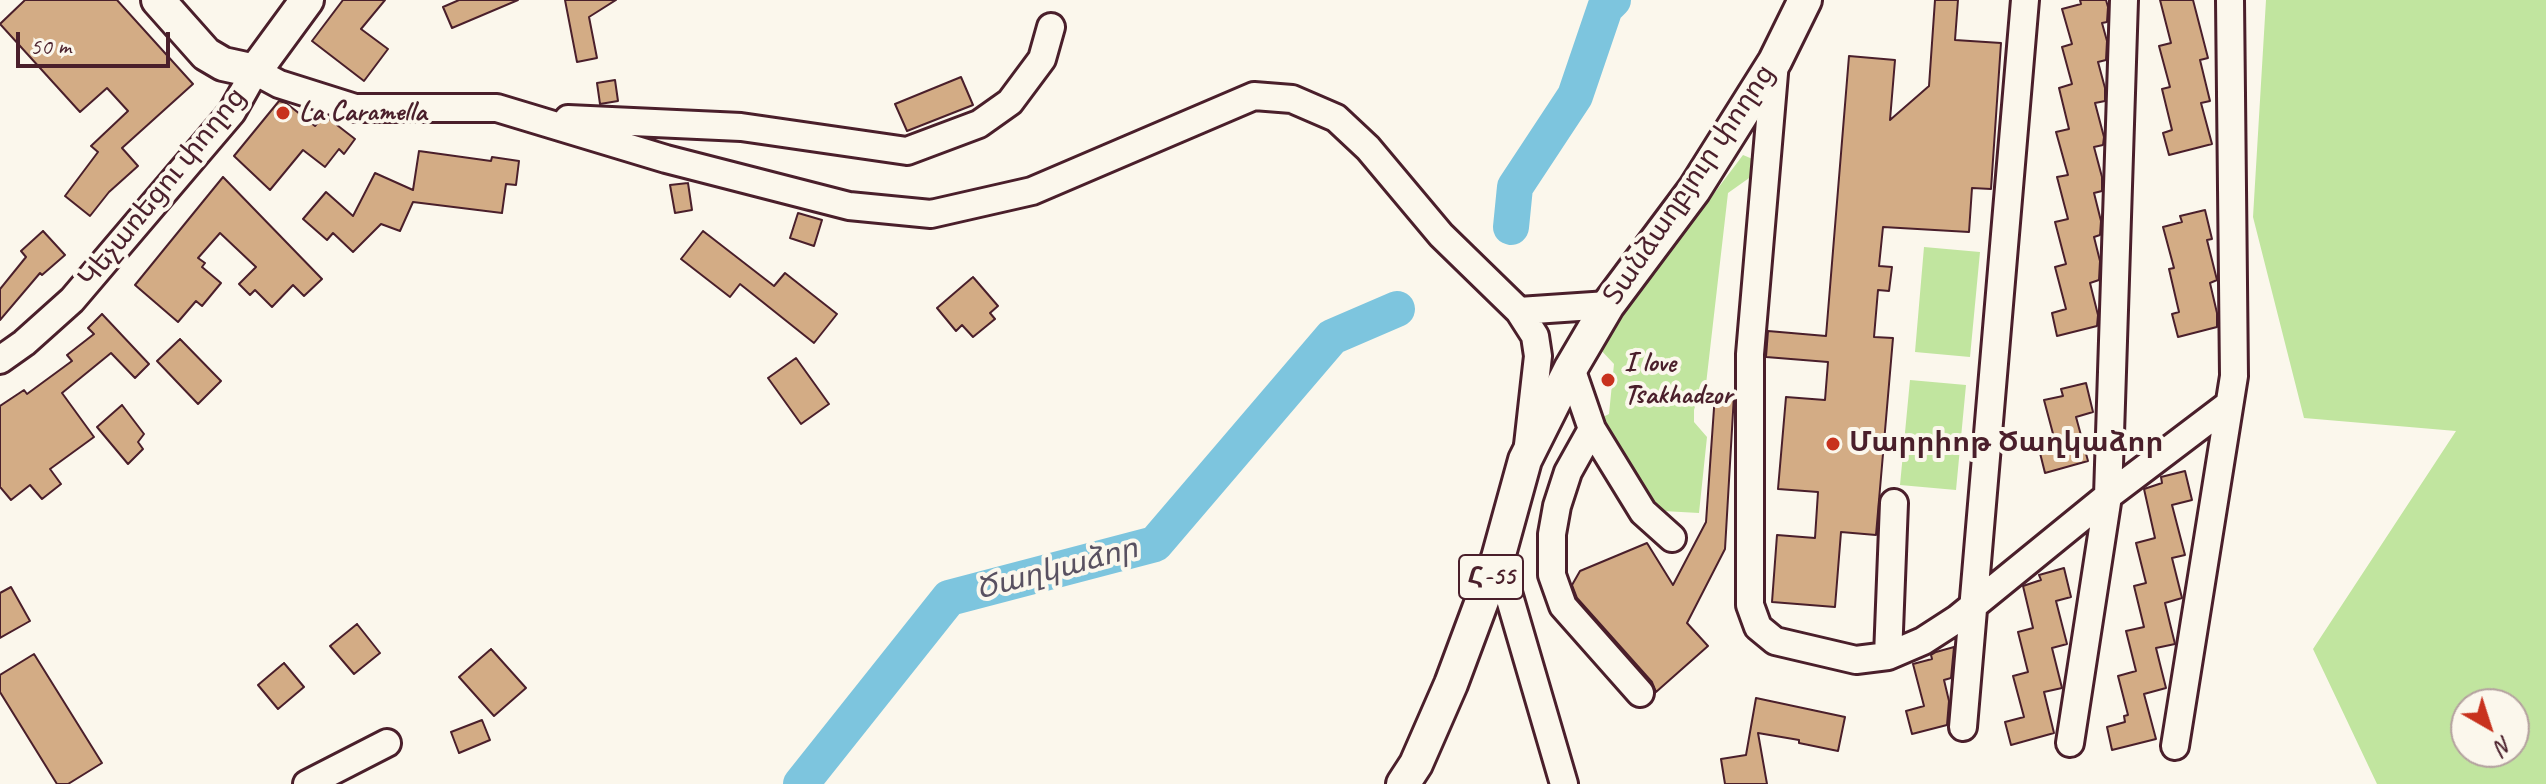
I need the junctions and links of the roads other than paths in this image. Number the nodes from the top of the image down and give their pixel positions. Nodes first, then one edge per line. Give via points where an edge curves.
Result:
1 (158, 0) edge
2 (307, 0) edge
3 (1805, 0) edge
4 (2025, 0) edge
5 (2124, 0) edge
6 (2230, 0) edge
7 (1051, 27) dead end
8 (1775, 61) junction
9 (255, 71) junction
10 (533, 118) junction
11 (1608, 305) junction
12 (1519, 311) junction
13 (0, 360) edge
14 (1571, 368) junction
15 (2228, 405) junction
16 (1592, 429) junction
17 (1525, 460) junction
18 (2108, 496) junction
19 (1894, 503) dead end
20 (1672, 538) dead end
21 (1498, 558) junction
22 (1975, 604) junction
23 (1888, 656) junction
24 (1640, 693) dead end
25 (1963, 727) dead end
26 (387, 743) dead end
27 (2070, 743) dead end
28 (2175, 746) dead end
29 (307, 784) edge
30 (1403, 784) edge
31 (1564, 784) edge

1 - 9 main road via 206,54
2 - 9 main road, Կեչառեցու փողոց
3 - 8 main road, Տանձաղբյուր փողոց / Հ-55
4 - 22 street
5 - 18 street
6 - 15 street via 2236,349
7 - 10 street via 1042,59 1010,102 979,124 907,151 741,127
8 - 11 main road, Տանձաղբյուր փողոց / Հ-55 via 1694,190
8 - 23 street via 1750,354 1750,605 1758,627 1775,641 1856,660
9 - 10 street via 355,108 497,108
9 - 13 street, Կեչառեցու փողոց via 232,112 72,300
10 - 12 street via 849,206 931,214 1032,191 1254,96 1292,99 1336,118 1441,235
11 - 12 street
11 - 14 main road, Տանձաղբյուր փողոց / Հ-55
12 - 17 street via 1535,336 1538,356
14 - 16 street
14 - 17 main road, Հ-55
15 - 18 street
15 - 28 street
16 - 20 street via 1643,512
16 - 24 street via 1568,472 1557,506 1552,575 1563,606
17 - 21 main road, Հ-55
18 - 22 street
18 - 27 street
19 - 23 street
21 - 30 main road, Հ-55 via 1451,684
21 - 31 street
22 - 23 street via 1923,641
22 - 25 street
26 - 29 street

